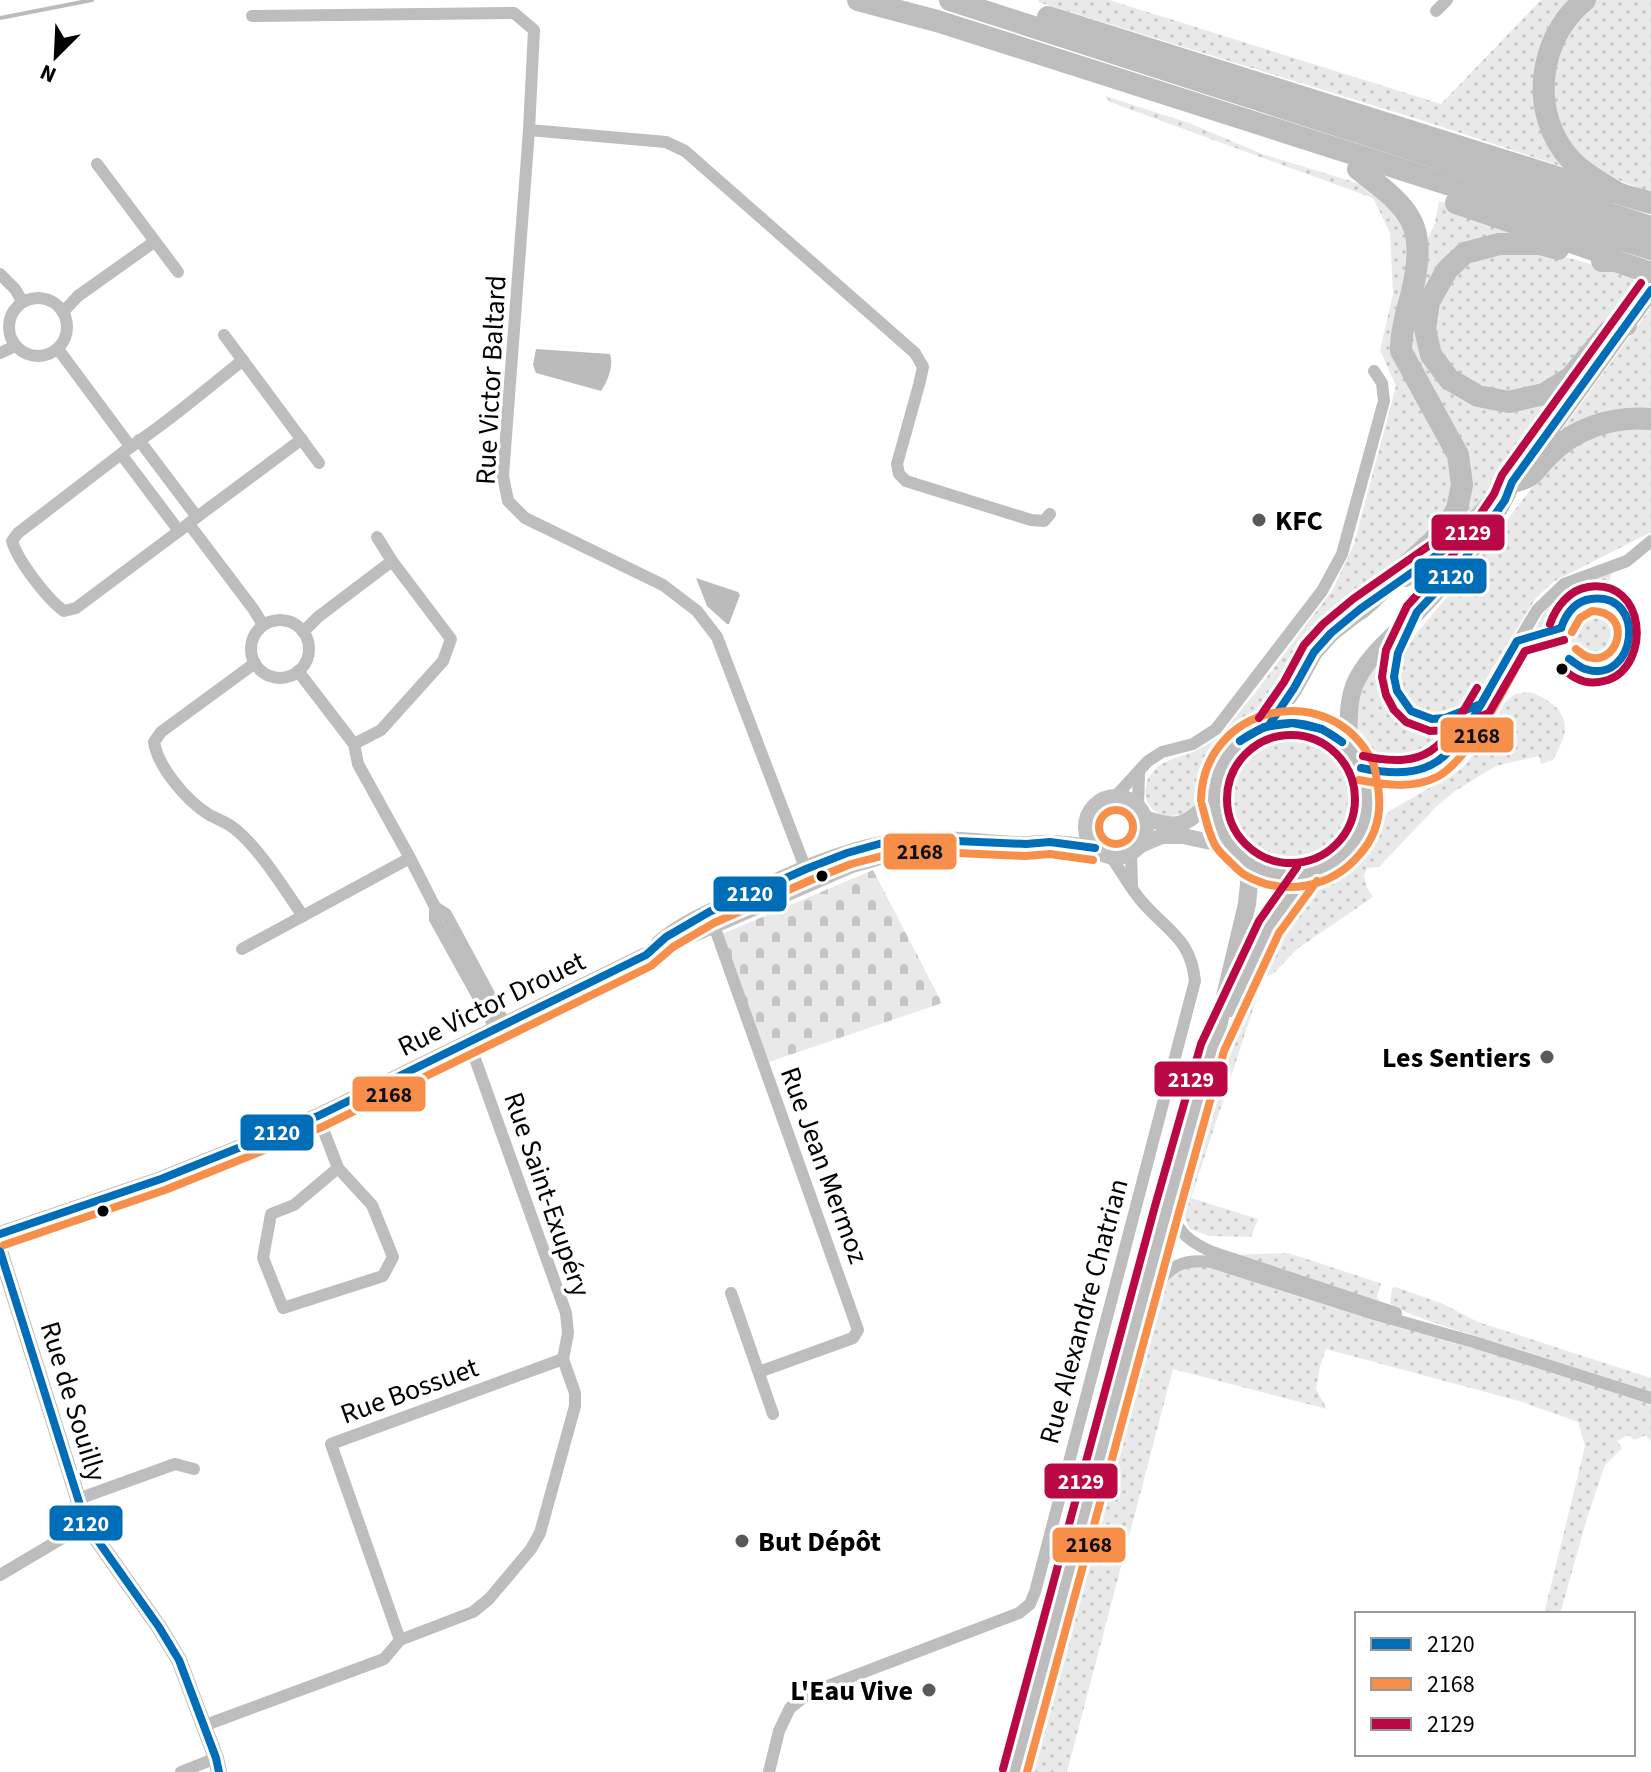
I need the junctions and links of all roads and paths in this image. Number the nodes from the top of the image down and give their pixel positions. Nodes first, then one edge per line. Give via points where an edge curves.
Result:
1 (858, 0) edge
2 (950, 0) edge
3 (995, 0) edge
4 (1447, 0) edge
5 (1585, 0) edge
6 (1436, 11) dead end
7 (252, 16) dead end
8 (1102, 75) junction
9 (529, 130) junction
10 (97, 164) dead end
11 (1358, 169) junction
12 (1616, 192) junction
13 (1651, 203) edge
14 (1651, 227) edge
15 (154, 242) junction
16 (1651, 249) edge
17 (1616, 261) junction
18 (178, 272) dead end
19 (1651, 273) edge
20 (0, 274) edge
21 (1647, 295) edge
22 (22, 301) junction
23 (63, 312) junction
24 (1626, 325) junction
25 (224, 335) dead end
26 (15, 346) junction
27 (58, 349) junction
28 (0, 353) edge
29 (243, 360) junction
30 (1374, 371) dead end
31 (1651, 419) edge
32 (302, 439) junction
33 (130, 447) junction
34 (319, 463) dead end
35 (1512, 482) junction
36 (1050, 514) dead end
37 (188, 524) junction
38 (377, 537) dead end
39 (1651, 541) edge
40 (392, 561) junction
41 (1360, 609) junction
42 (1417, 612) junction
43 (263, 625) junction
44 (303, 632) junction
45 (255, 663) junction
46 (298, 671) junction
47 (1481, 704) junction
48 (1269, 725) junction
49 (354, 744) junction
50 (1348, 748) junction
51 (1361, 768) junction
52 (1139, 772) junction
53 (1114, 798) junction
54 (1213, 801) junction
55 (1141, 813) junction
56 (1086, 824) junction
57 (1050, 842) junction
58 (1229, 846) junction
59 (1095, 848) junction
60 (1136, 849) junction
61 (1111, 857) junction
62 (410, 858) junction
63 (1248, 863) junction
64 (1307, 874) junction
65 (808, 876) junction
66 (1132, 886) junction
67 (303, 916) junction
68 (712, 919) junction
69 (242, 949) dead end
70 (501, 1027) junction
71 (469, 1042) junction
72 (1213, 1047) junction
73 (318, 1116) junction
74 (338, 1168) junction
75 (1167, 1209) junction
76 (0, 1234) edge
77 (0, 1251) edge
78 (731, 1293) dead end
79 (1143, 1298) junction
80 (1474, 1342) junction
81 (563, 1359) junction
82 (759, 1372) junction
83 (1651, 1398) edge
84 (773, 1414) dead end
85 (194, 1469) dead end
86 (78, 1499) junction
87 (86, 1524) junction
88 (0, 1575) edge
89 (400, 1640) junction
90 (203, 1726) junction
91 (217, 1765) edge
92 (181, 1772) edge
93 (769, 1772) edge
94 (1015, 1772) edge

1 - 8 highway
2 - 14 highway
3 - 12 highway
4 - 6 street
5 - 12 highway via 1560,27 1552,45 1544,98 1552,132 1570,159
7 - 9 street, Rue Victor Baltard via 514,13 534,30
8 - 11 highway via 1127,93
8 - 16 highway
9 - 36 street via 666,142 685,151 915,353 923,367 897,464 906,481 1031,520 1044,521
9 - 65 street, Rue Victor Baltard via 503,476 508,501 525,518 663,585 697,611 717,637
10 - 15 street
11 - 17 highway
11 - 41 highway via 1410,217 1418,242 1417,269 1401,351 1458,455 1462,485 1457,509 1443,532
12 - 13 highway
15 - 18 street
15 - 23 street
17 - 19 highway
17 - 24 highway via 1540,244 1499,244 1465,253 1447,270 1429,302 1425,329 1431,355 1449,379 1478,396 1509,402 1544,394 1571,377 1609,331
20 - 22 street
21 - 24 main road
22 - 23 street via 49,299
22 - 26 street via 9,317
23 - 27 street via 67,331
24 - 35 main road
25 - 29 street
26 - 27 street via 31,356
26 - 28 street
27 - 33 street
29 - 32 street
29 - 33 street
30 - 52 street via 1384,401 1342,554 1322,591 1216,729 1193,744 1162,752
31 - 35 highway via 1585,429 1547,456 1529,478
32 - 34 street
32 - 37 street
33 - 37 street
33 - 37 street
33 - 37 street via 12,541 54,604 64,611 76,608
35 - 41 main road via 1438,555
35 - 42 main road via 1459,567
37 - 43 street
38 - 40 street
39 - 47 street via 1627,561 1564,584 1537,610
40 - 44 street
40 - 49 street via 451,639 443,661 381,730
41 - 48 main road via 1314,652
42 - 47 street via 1395,665 1397,691 1404,703 1432,719
42 - 50 main road via 1378,651 1355,685
43 - 44 street via 289,622
43 - 45 street via 251,646
44 - 46 street via 309,648
45 - 46 street via 275,677
45 - 67 street via 161,732 154,742 156,755 187,798 234,828 253,848
46 - 49 street
47 - 51 street via 1452,749 1435,764 1393,773
48 - 50 main road via 1306,723 1329,732
48 - 54 main road via 1228,753 1218,771
49 - 62 street via 358,764
50 - 51 main road
51 - 64 main road via 1367,807 1360,833 1344,855
52 - 53 street
52 - 55 street
53 - 55 street via 1127,800
53 - 56 street, Rue Victor Drouet via 1096,806
54 - 55 street via 1182,825 1165,825
54 - 58 main road
55 - 60 street via 1146,827
56 - 57 street, Rue Victor Drouet
56 - 59 street
57 - 59 street, Rue Victor Drouet
57 - 65 street, Rue Victor Drouet via 938,840
58 - 60 street via 1162,836
58 - 63 main road
59 - 61 street, Rue Victor Drouet
60 - 61 street
60 - 66 street
61 - 66 street, Rue Alexandre Chatrian
62 - 67 street
62 - 70 street via 435,907 446,914
63 - 64 main road via 1276,875
63 - 72 main road via 1247,904
64 - 72 main road via 1269,927
65 - 68 street, Rue Victor Drouet
66 - 93 street, Rue Alexandre Chatrian via 1182,942 1195,981 1035,1592 1019,1613 809,1693 790,1708
67 - 69 street
68 - 70 street, Rue Victor Drouet
68 - 82 street, Rue Jean Mermoz via 858,1330 853,1338
70 - 71 street, Rue Victor Drouet
71 - 73 street, Rue Victor Drouet
71 - 81 street, Rue Saint-Exupéry via 566,1313
72 - 75 main road
73 - 74 street
73 - 76 street, Rue Victor Drouet via 161,1179
74 - 74 street via 372,1205 393,1257 383,1276 283,1308 263,1258 271,1214 294,1205
75 - 79 main road
75 - 80 street via 1190,1242 1212,1252
77 - 86 street, Rue de Souilly
78 - 82 street
79 - 80 street via 1171,1269 1203,1261
79 - 94 main road
80 - 83 street
81 - 89 street, Rue Saint-Exupéry via 575,1406 531,1549 473,1612
81 - 89 street, Rue Bossuet via 331,1444
82 - 84 street
85 - 86 street via 175,1464
86 - 87 street, Rue de Souilly
87 - 88 street
87 - 90 street, Rue de Souilly via 179,1660
89 - 90 street, Rue Saint-Exupéry via 384,1659
90 - 91 street, Rue de Souilly
91 - 92 street

